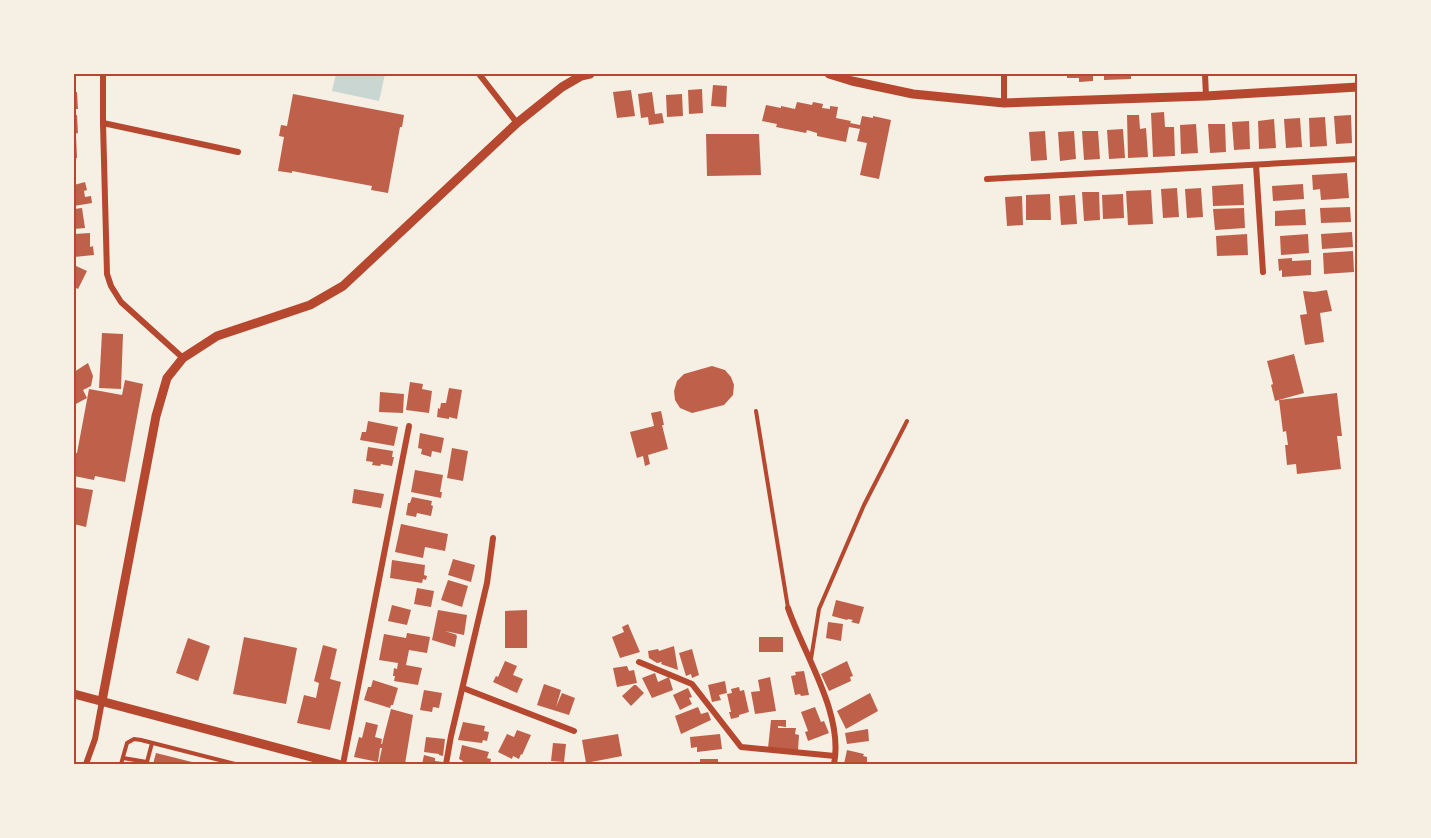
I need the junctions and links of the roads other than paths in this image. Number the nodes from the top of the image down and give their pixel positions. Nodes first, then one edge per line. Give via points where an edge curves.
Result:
1 (103, 74) edge
2 (479, 74) edge
3 (590, 74) edge
4 (829, 74) edge
5 (1004, 74) edge
6 (1205, 74) edge
7 (1358, 87) edge
8 (1206, 96) junction
9 (1004, 103) junction
10 (103, 123) junction
11 (517, 123) junction
12 (238, 152) dead end
13 (1358, 159) edge
14 (1256, 165) junction
15 (987, 179) dead end
16 (1263, 272) dead end
17 (183, 358) junction
18 (756, 411) dead end
19 (907, 421) dead end
20 (409, 426) dead end
21 (493, 538) dead end
22 (788, 608) joint
23 (811, 659) junction
24 (639, 662) dead end
25 (463, 688) junction
26 (74, 694) edge
27 (102, 701) junction
28 (574, 731) dead end
29 (152, 743) junction
30 (835, 756) junction
31 (123, 758) junction
32 (86, 765) edge
33 (121, 765) edge
34 (235, 765) edge
35 (338, 765) edge
36 (343, 765) edge
37 (446, 765) edge
38 (834, 765) edge

1 - 10 street
2 - 11 street
3 - 11 street via 561,87
4 - 9 street via 913,94
5 - 9 street
6 - 8 street
7 - 8 street
8 - 9 street
10 - 12 street
10 - 17 street via 111,286 121,302
11 - 17 street via 343,286 309,305 217,336
13 - 14 street
14 - 15 street
14 - 16 street
17 - 27 street via 167,378 156,416
18 - 22 lane
19 - 23 lane via 864,505 819,609
20 - 36 street
21 - 25 street
22 - 23 street
23 - 30 street via 834,722
24 - 30 street via 692,684 741,747
25 - 28 street
25 - 37 street
26 - 27 street
27 - 32 street
27 - 35 street
29 - 31 lane via 135,739 127,743
29 - 31 lane via 147,762
29 - 34 lane
30 - 38 street
31 - 33 lane

